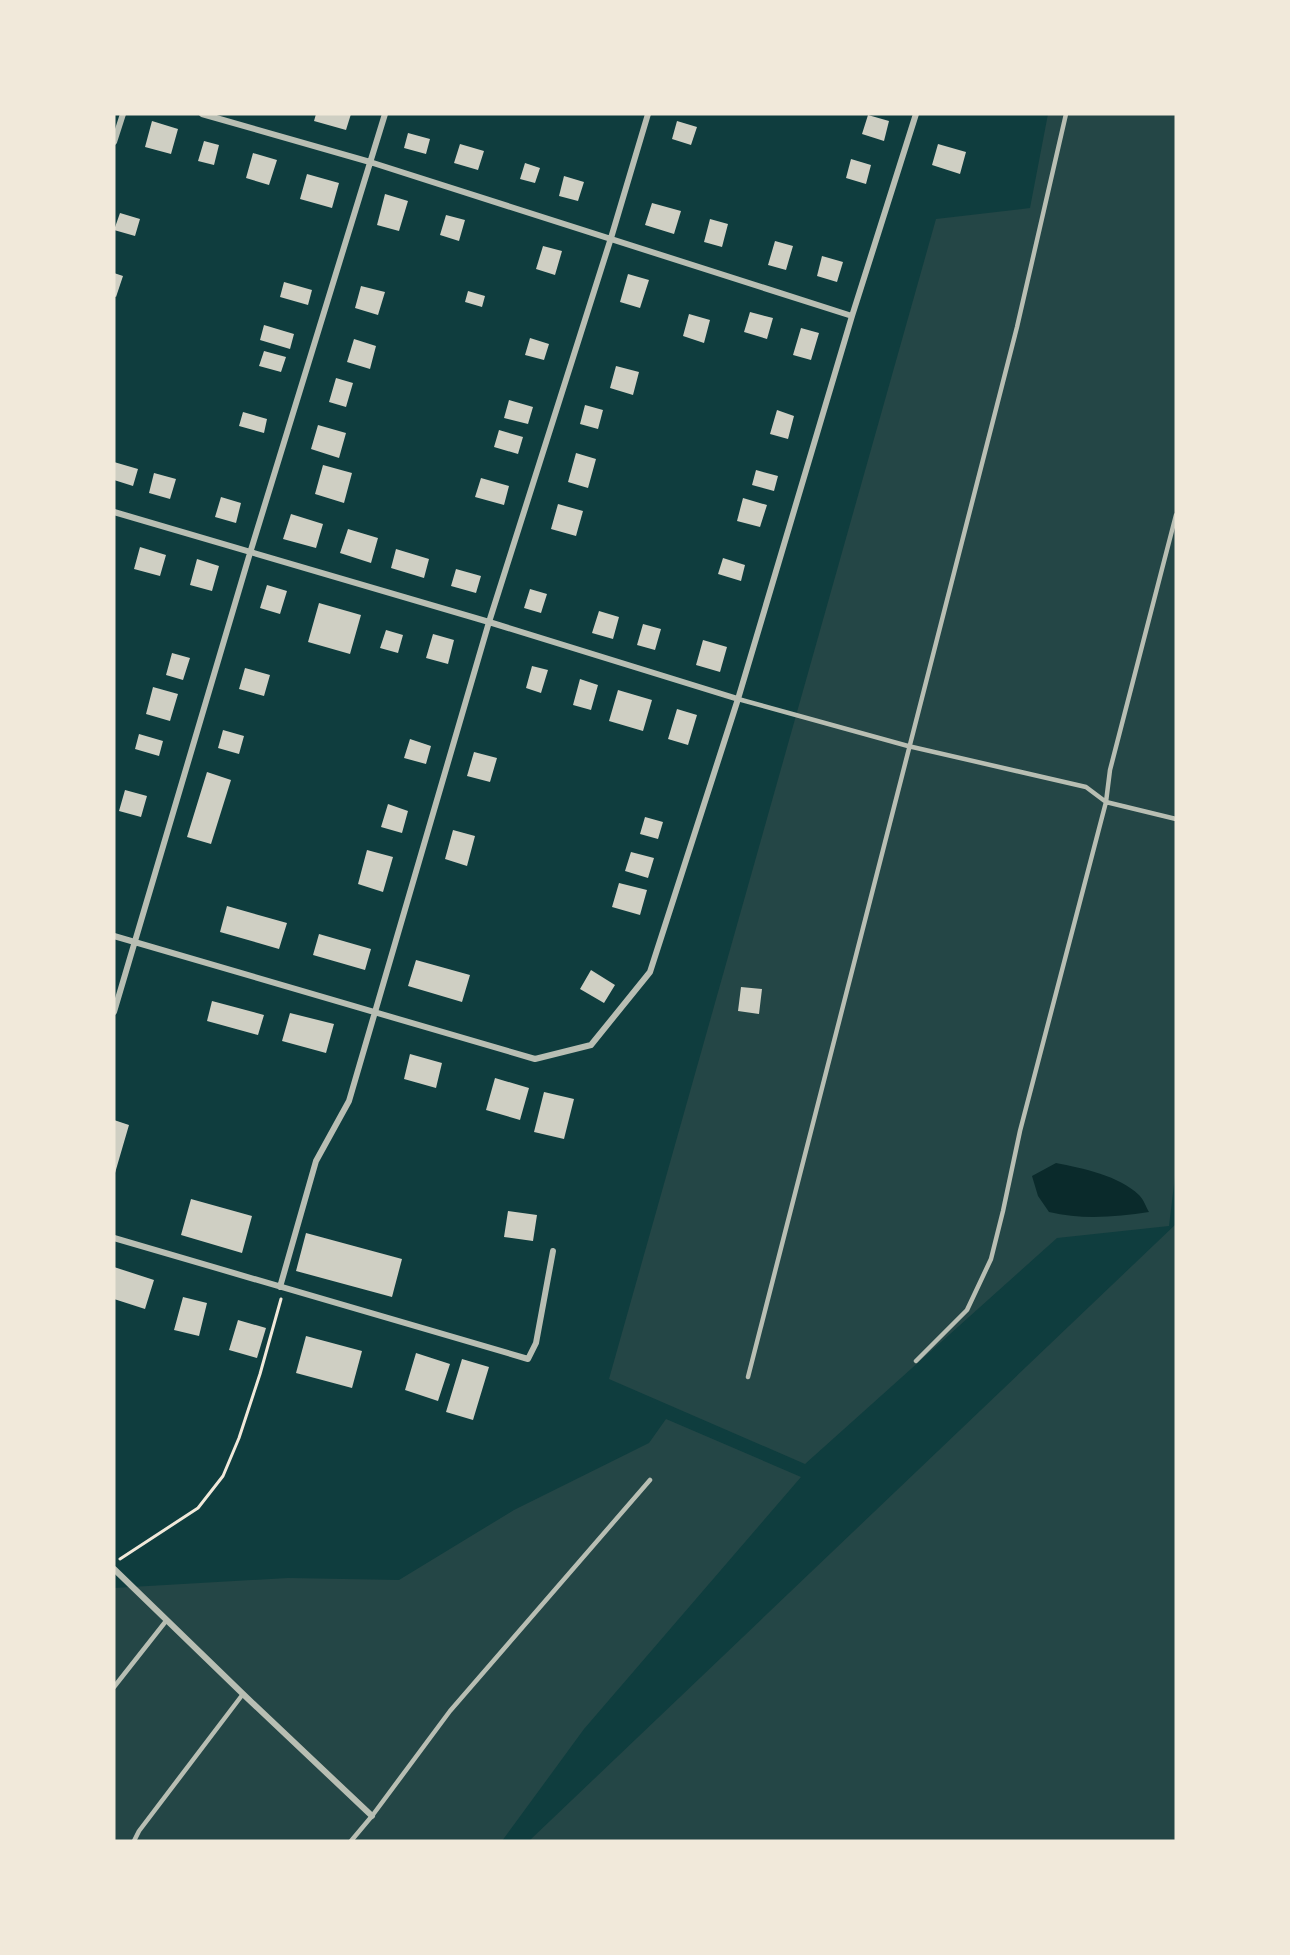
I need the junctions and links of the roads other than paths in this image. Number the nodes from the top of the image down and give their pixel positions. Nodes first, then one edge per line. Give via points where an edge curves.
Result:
1 (123, 114) edge
2 (202, 114) edge
3 (385, 114) edge
4 (648, 114) edge
5 (916, 114) edge
6 (1066, 114) edge
7 (114, 142) edge
8 (370, 162) junction
9 (611, 238) junction
10 (852, 316) junction
11 (114, 512) edge
12 (1176, 515) edge
13 (250, 553) junction
14 (489, 622) junction
15 (738, 699) junction
16 (909, 746) junction
17 (1106, 802) junction
18 (1176, 819) edge
19 (114, 936) edge
20 (135, 942) junction
21 (376, 1011) junction
22 (114, 1012) edge
23 (114, 1238) edge
24 (553, 1251) dead end
25 (282, 1288) junction
26 (916, 1361) dead end
27 (748, 1377) dead end
28 (650, 1479) dead end
29 (114, 1569) edge
30 (166, 1621) junction
31 (114, 1687) edge
32 (243, 1694) junction
33 (372, 1816) junction
34 (134, 1841) edge
35 (351, 1841) edge

1 - 7 street
2 - 8 street
3 - 8 street
4 - 9 street
5 - 10 street
6 - 16 lane via 1017,327
8 - 9 street
8 - 13 street
9 - 10 street
9 - 14 street
10 - 15 street
11 - 13 street
12 - 17 lane via 1110,770
13 - 14 street
13 - 20 street
14 - 15 street
14 - 21 street
15 - 16 lane
15 - 21 street via 650,972 591,1045 535,1059
16 - 17 lane via 1086,787
16 - 27 lane
17 - 18 lane
17 - 26 lane via 1020,1131 991,1259 967,1310
19 - 20 street
20 - 21 street
20 - 22 street
21 - 25 street via 349,1101 316,1161
23 - 25 street
24 - 25 street via 536,1342 528,1359
28 - 33 lane via 450,1711
29 - 30 street
30 - 31 lane
30 - 32 street
32 - 33 street
32 - 34 lane
33 - 35 lane

